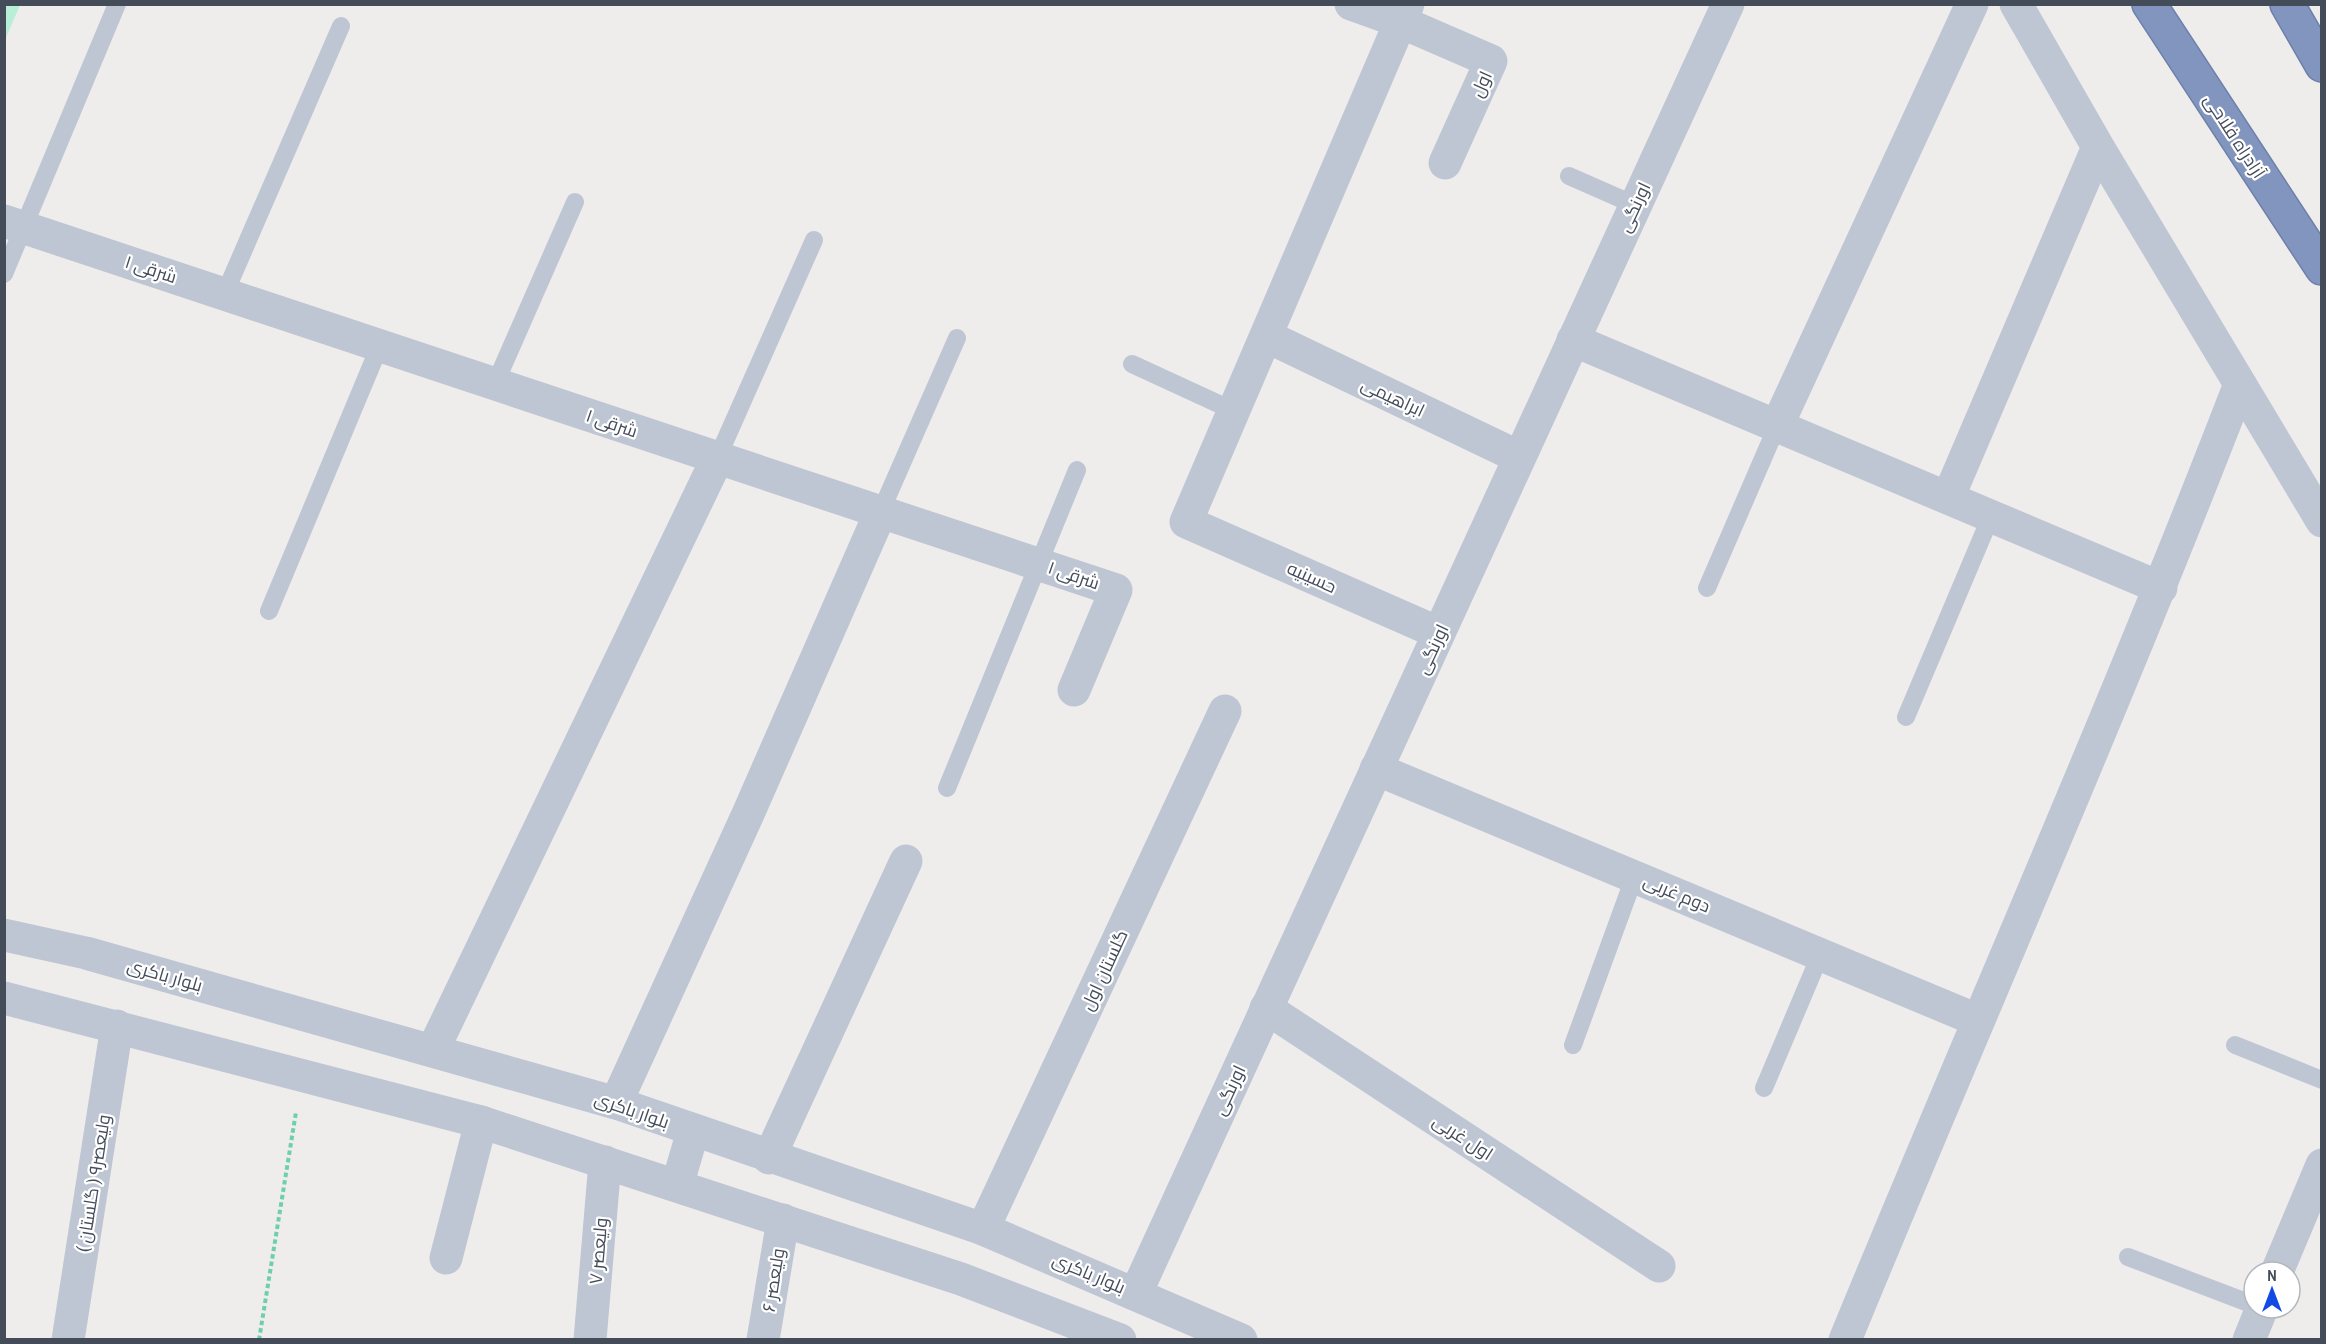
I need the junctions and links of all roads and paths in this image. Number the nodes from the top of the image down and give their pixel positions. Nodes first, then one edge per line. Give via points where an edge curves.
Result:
1 (117, 4) edge
2 (1351, 4) edge
3 (1728, 4) edge
4 (1972, 4) edge
5 (2016, 4) edge
6 (2150, 4) edge
7 (2287, 4) edge
8 (1404, 13) edge
9 (340, 26) dead end
10 (2322, 65) edge
11 (2098, 147) junction
12 (1445, 163) dead end
13 (1569, 176) dead end
14 (575, 202) dead end
15 (1635, 205) junction
16 (14, 225) edge
17 (814, 240) dead end
18 (2322, 268) edge
19 (4, 274) edge
20 (225, 293) junction
21 (1266, 336) junction
22 (957, 338) dead end
23 (1573, 340) junction
24 (380, 345) junction
25 (1132, 364) dead end
26 (495, 384) junction
27 (2240, 384) junction
28 (1234, 411) junction
29 (1777, 426) junction
30 (1519, 457) junction
31 (717, 459) junction
32 (1077, 470) dead end
33 (1948, 498) junction
34 (881, 511) junction
35 (1991, 516) junction
36 (2322, 521) edge
37 (1041, 563) junction
38 (1707, 588) dead end
39 (2161, 588) junction
40 (269, 611) dead end
41 (1439, 633) junction
42 (1074, 690) dead end
43 (1225, 711) dead end
44 (1906, 717) dead end
45 (1376, 768) junction
46 (947, 788) dead end
47 (906, 861) dead end
48 (1635, 875) junction
49 (4, 935) edge
50 (1821, 953) junction
51 (4, 998) edge
52 (1266, 1008) junction
53 (1977, 1020) junction
54 (117, 1026) junction
55 (1573, 1045) dead end
56 (2235, 1045) dead end
57 (433, 1050) junction
58 (302, 1075) junction
59 (2322, 1080) edge
60 (1764, 1088) dead end
61 (616, 1103) junction
62 (481, 1122) junction
63 (693, 1131) junction
64 (769, 1158) junction
65 (605, 1162) junction
66 (2322, 1165) edge
67 (677, 1186) junction
68 (783, 1220) junction
69 (983, 1229) junction
70 (2128, 1257) dead end
71 (446, 1258) dead end
72 (2282, 1260) edge
73 (1659, 1266) dead end
74 (1136, 1293) junction
75 (2242, 1300) edge
76 (2257, 1320) edge
77 (68, 1340) edge
78 (259, 1340) edge
79 (590, 1340) edge
80 (763, 1340) edge
81 (1120, 1340) edge
82 (1241, 1340) edge
83 (1845, 1340) edge
84 (2249, 1340) edge

1 - 16 lane
2 - 8 street
3 - 15 street, اورنگی
4 - 29 street
5 - 11 street
6 - 18 highway, آزادراه فلاحی
7 - 10 highway
8 - 12 street, اول via 1491,61
8 - 21 street
9 - 20 lane
11 - 27 street
11 - 33 street
13 - 15 lane
14 - 26 lane
15 - 23 street, اورنگی
16 - 19 lane
16 - 20 street, ۱ شرقی
17 - 31 lane
20 - 24 street, ۱ شرقی
21 - 28 street
21 - 30 street, ابراهیمی
22 - 34 lane
23 - 29 street
23 - 30 street, اورنگی
24 - 26 street, ۱ شرقی
24 - 40 lane
25 - 28 lane
26 - 31 street, ۱ شرقی
27 - 36 street
27 - 39 street
28 - 41 street, حسینیه via 1186,522
29 - 33 street
29 - 38 lane
30 - 41 street, اورنگی
31 - 34 street, ۱ شرقی
31 - 57 street
32 - 37 lane
33 - 35 street
34 - 37 street, ۱ شرقی
34 - 61 street
35 - 39 street
35 - 44 lane
37 - 42 street, ۱ شرقی via 1116,590
37 - 46 lane
39 - 53 street
41 - 45 street, اورنگی
43 - 69 street, گلستان اول
45 - 48 street, دوم غربی
45 - 52 street, اورنگی
47 - 64 street
48 - 50 street, دوم غربی
48 - 55 lane
49 - 57 street, بلوار باکری via 98,956
50 - 53 street, دوم غربی
50 - 60 lane
51 - 54 street
52 - 73 street, اول غربی
52 - 74 street, اورنگی
53 - 83 street
54 - 58 street
54 - 77 street, ولیعصر۹ ( گلستان )
56 - 59 lane
57 - 61 street, بلوار باکری
58 - 62 street
58 - 78 path
61 - 63 street, بلوار باکری
62 - 65 street
62 - 71 street
63 - 64 street, بلوار باکری
63 - 67 street
64 - 69 street, بلوار باکری
65 - 67 street
65 - 79 street, ولیعصر ۷
66 - 72 street
67 - 68 street
68 - 80 street, ولیعصر ۶
68 - 81 street via 962,1279
69 - 74 street, بلوار باکری
70 - 75 lane
74 - 82 street, بلوار باکری
76 - 84 street

